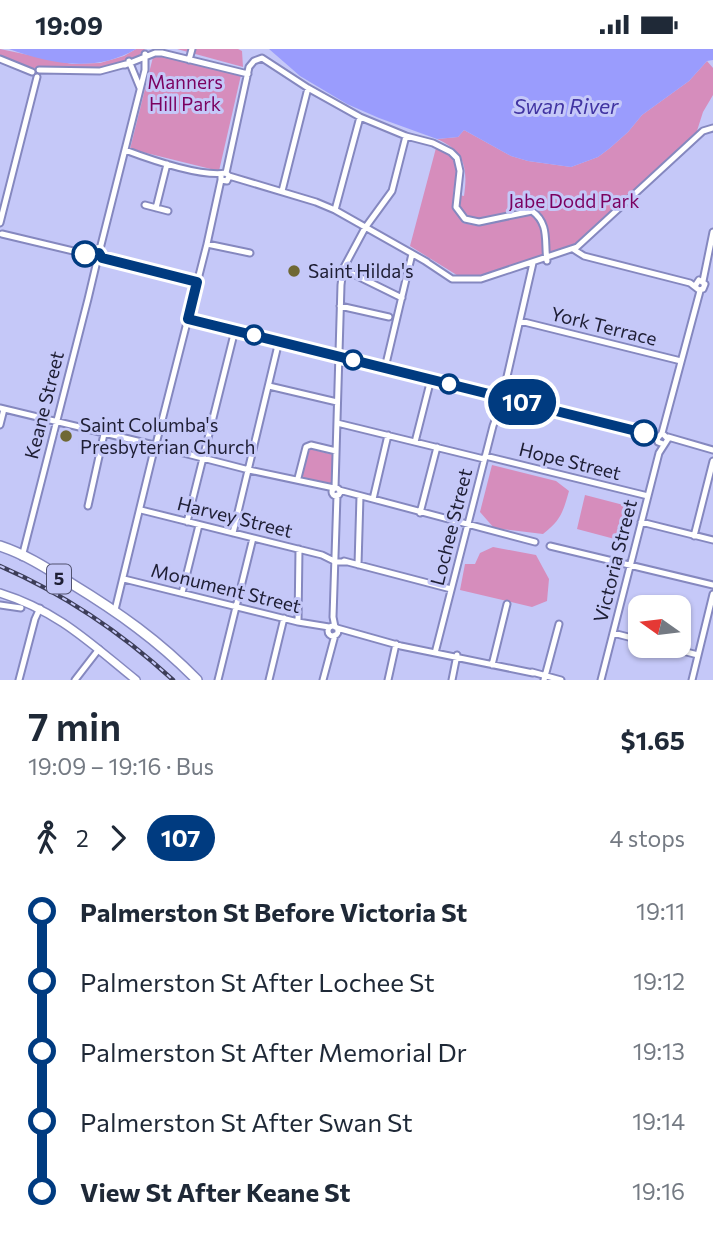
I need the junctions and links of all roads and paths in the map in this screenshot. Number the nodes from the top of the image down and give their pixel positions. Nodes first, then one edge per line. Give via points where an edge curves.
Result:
1 (161, 49) edge
2 (192, 49) edge
3 (146, 53) edge
4 (0, 59) edge
5 (189, 60) junction
6 (128, 63) junction
7 (37, 73) junction
8 (248, 74) junction
9 (308, 88) junction
10 (140, 92) junction
11 (360, 117) junction
12 (712, 129) edge
13 (406, 136) junction
14 (124, 152) junction
15 (167, 164) junction
16 (224, 177) junction
17 (282, 191) junction
18 (145, 205) dead end
19 (156, 208) junction
20 (335, 210) junction
21 (167, 211) dead end
22 (0, 223) edge
23 (365, 228) junction
24 (1, 233) edge
25 (713, 234) edge
26 (207, 244) junction
27 (577, 249) junction
28 (250, 253) dead end
29 (412, 254) junction
30 (98, 257) junction
31 (548, 260) junction
32 (529, 265) junction
33 (343, 268) junction
34 (197, 282) junction
35 (701, 286) edge
36 (402, 298) junction
37 (341, 306) junction
38 (389, 317) dead end
39 (188, 319) junction
40 (520, 321) junction
41 (235, 330) junction
42 (279, 341) junction
43 (339, 356) junction
44 (681, 361) junction
45 (385, 368) junction
46 (431, 379) junction
47 (269, 386) junction
48 (499, 396) junction
49 (337, 402) junction
50 (2, 409) edge
51 (57, 422) junction
52 (337, 423) junction
53 (0, 425) edge
54 (104, 434) junction
55 (388, 435) junction
56 (663, 437) junction
57 (415, 442) junction
58 (437, 447) junction
59 (157, 448) junction
60 (713, 450) edge
61 (337, 451) junction
62 (485, 457) junction
63 (203, 458) junction
64 (713, 461) edge
65 (249, 470) junction
66 (298, 478) dead end
67 (337, 492) junction
68 (360, 496) junction
69 (648, 496) junction
70 (373, 499) junction
71 (88, 506) dead end
72 (141, 510) junction
73 (420, 513) junction
74 (187, 522) junction
75 (641, 522) junction
76 (468, 524) junction
77 (199, 525) junction
78 (233, 533) junction
79 (694, 536) junction
80 (253, 538) junction
81 (713, 540) edge
82 (535, 542) dead end
83 (550, 546) dead end
84 (0, 548) edge
85 (299, 549) junction
86 (22, 556) junction
87 (334, 558) junction
88 (358, 565) junction
89 (630, 565) junction
90 (124, 579) junction
91 (713, 585) edge
92 (451, 589) junction
93 (0, 593) edge
94 (182, 593) junction
95 (713, 594) edge
96 (507, 604) dead end
97 (0, 605) edge
98 (236, 606) junction
99 (21, 608) dead end
100 (40, 608) junction
101 (115, 610) junction
102 (284, 618) junction
103 (298, 622) junction
104 (559, 624) dead end
105 (333, 631) junction
106 (613, 633) junction
107 (628, 637) edge
108 (396, 644) junction
109 (99, 649) junction
110 (436, 652) junction
111 (691, 653) edge
112 (698, 655) junction
113 (457, 656) junction
114 (493, 664) junction
115 (519, 670) junction
116 (127, 677) edge
117 (545, 678) edge
118 (602, 679) edge
119 (19, 680) edge
120 (75, 680) edge
121 (136, 680) edge
122 (195, 680) edge
123 (218, 680) edge
124 (269, 680) edge
125 (323, 680) edge
126 (388, 680) edge
127 (452, 680) edge
128 (517, 680) edge
129 (561, 680) edge
130 (692, 680) edge

1 - 5 street
2 - 5 street
3 - 5 street
3 - 6 street
3 - 10 street, Keane Street
4 - 7 street
5 - 8 street
6 - 7 street via 100,71
6 - 10 street
7 - 22 street
8 - 9 street via 251,63 262,58
8 - 16 street
9 - 11 street
9 - 17 street
10 - 14 street, Keane Street
11 - 13 street
11 - 20 street
12 - 27 street via 701,134
13 - 23 street via 392,191
13 - 31 street via 444,148 457,158 456,204 465,219 479,222 532,211 545,225
14 - 15 street
14 - 30 street, Keane Street
15 - 16 street
15 - 19 street
16 - 17 street
16 - 26 street
17 - 20 street
18 - 19 street
19 - 21 street
20 - 23 street
23 - 29 street
23 - 33 street
24 - 30 street
25 - 35 street, Victoria Street
26 - 28 street
26 - 34 street
27 - 31 street
27 - 35 street via 583,256
29 - 32 street via 450,274 472,279
29 - 36 street
30 - 34 street
30 - 51 street, Keane Street
31 - 32 street
32 - 40 street, Lochee Street
33 - 36 street
33 - 37 street
34 - 39 street
35 - 44 street, Victoria Street
36 - 45 street
37 - 38 street
37 - 43 street
39 - 41 street
39 - 59 street
40 - 44 street, York Terrace
40 - 48 street, Lochee Street
41 - 42 street
41 - 63 street
42 - 43 street
42 - 47 street
43 - 45 street
43 - 49 street
44 - 56 street, Victoria Street
45 - 46 street
46 - 48 street
46 - 57 street
47 - 49 street
47 - 65 street
48 - 56 street
48 - 62 street, Lochee Street
49 - 52 street
50 - 51 street
50 - 53 street
51 - 54 street
51 - 86 street, Keane Street
52 - 55 street, Hope Street
52 - 61 street
54 - 59 street
54 - 71 street
55 - 57 street, Hope Street
55 - 70 street
56 - 60 street
56 - 69 street, Victoria Street
57 - 58 street, Hope Street
58 - 62 street, Hope Street
58 - 73 street
59 - 63 street
59 - 72 street
61 - 66 street via 306,447
61 - 67 street
62 - 69 street, Hope Street
62 - 76 street, Lochee Street
63 - 65 street
63 - 74 street
64 - 79 street
65 - 67 street
65 - 78 street
67 - 68 street
67 - 87 street
68 - 70 street
68 - 88 street
69 - 75 street, Victoria Street
70 - 73 street
72 - 74 street, Harvey Street
72 - 90 street
73 - 76 street
74 - 77 street, Harvey Street
75 - 79 street
75 - 89 street, Victoria Street
76 - 82 street
76 - 92 street, Lochee Street
77 - 78 street, Harvey Street
77 - 94 street
78 - 80 street, Harvey Street
79 - 81 street
80 - 85 street, Harvey Street
80 - 98 street
83 - 89 street
84 - 86 highway, 5
85 - 87 street, Harvey Street
85 - 103 street
86 - 101 highway, 5
86 - 122 highway, 5 via 124,621
87 - 88 street, Harvey Street
87 - 105 street
88 - 92 street, Harvey Street
89 - 91 street
89 - 106 street, Victoria Street
90 - 94 street, Monument Street
90 - 101 street
92 - 110 street, Lochee Street
93 - 100 main road
94 - 98 street, Monument Street
95 - 112 street
96 - 114 street
97 - 99 street
98 - 102 street, Monument Street
98 - 123 street
100 - 109 main road
100 - 119 street
101 - 122 highway, 5 via 164,646
102 - 103 street, Monument Street
102 - 124 street
103 - 105 street, Monument Street
104 - 117 street
105 - 108 street, Monument Street
105 - 125 street
106 - 107 street
106 - 118 street, Victoria Street
108 - 110 street, Monument Street
108 - 126 street
109 - 116 main road
109 - 120 street
110 - 113 street, Monument Street
111 - 112 street
112 - 130 street
113 - 114 street, Monument Street
113 - 127 street
114 - 115 street, Monument Street
115 - 117 street, Monument Street
115 - 128 street
116 - 121 main road
117 - 129 street, Monument Street

